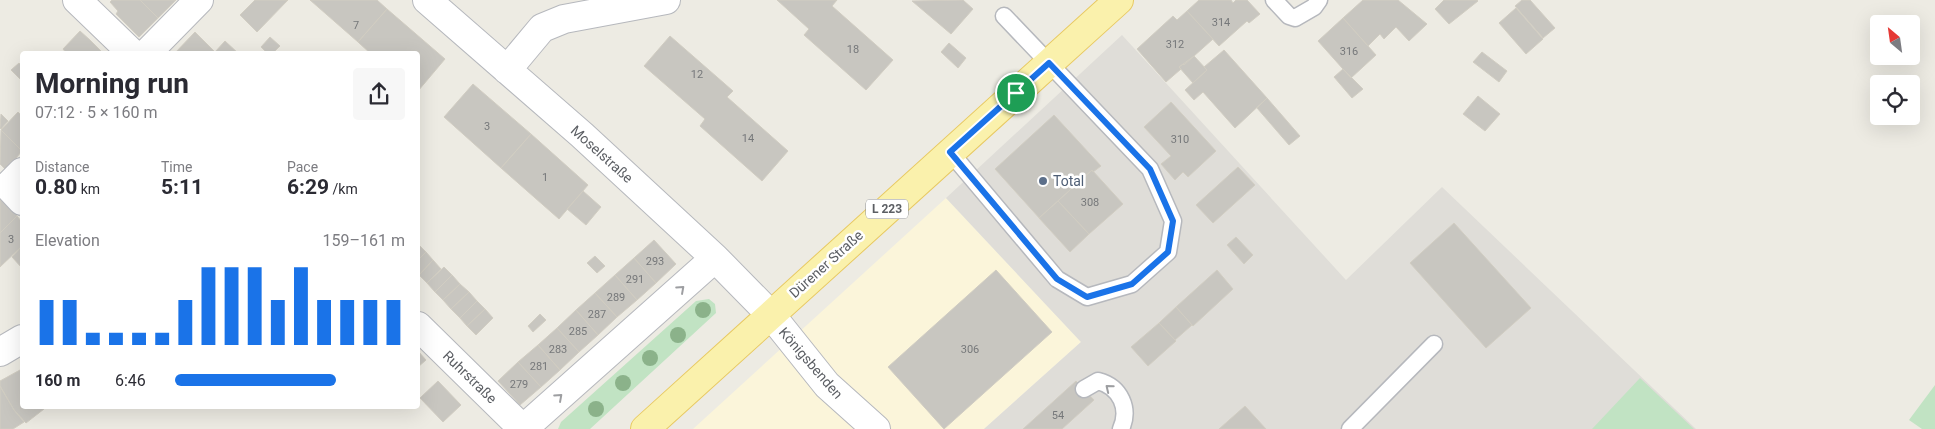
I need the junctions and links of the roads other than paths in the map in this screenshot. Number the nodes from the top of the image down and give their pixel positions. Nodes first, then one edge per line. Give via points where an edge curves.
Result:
1 (77, 0) edge
2 (199, 0) edge
3 (427, 0) edge
4 (666, 0) edge
5 (1274, 0) edge
6 (1319, 0) edge
7 (1106, 4) edge
8 (1004, 16) dead end
9 (130, 51) edge
10 (149, 51) edge
11 (1049, 63) junction
12 (507, 70) junction
13 (950, 152) junction
14 (20, 174) edge
15 (20, 199) edge
16 (715, 258) junction
17 (771, 315) junction
18 (420, 328) edge
19 (20, 340) edge
20 (1434, 344) dead end
21 (0, 352) edge
22 (1084, 389) dead end
23 (523, 429) edge
24 (645, 429) edge
25 (876, 429) edge
26 (1121, 429) edge
27 (1350, 429) edge

1 - 9 street
2 - 10 street
3 - 12 street, Moselstraße
4 - 12 street via 556,22 542,28
5 - 6 lane via 1295,18 1314,7
7 - 11 main road, Dürener Straße / L 223
8 - 11 lane
11 - 13 main road, Dürener Straße / L 223
11 - 13 lane via 1150,169 1173,221 1168,252 1132,284 1087,297 1057,279
12 - 16 street, Moselstraße
13 - 17 main road, Dürener Straße / L 223
14 - 15 street via 8,186
16 - 17 street, Moselstraße
23 -> 16 street
17 - 24 main road, Dürener Straße / L 223
17 - 25 street, Königsbenden via 827,385
18 - 23 street, Ruhrstraße
19 - 21 street
20 - 27 lane
26 -> 22 lane via 1126,410 1123,401 1106,383 1098,381

